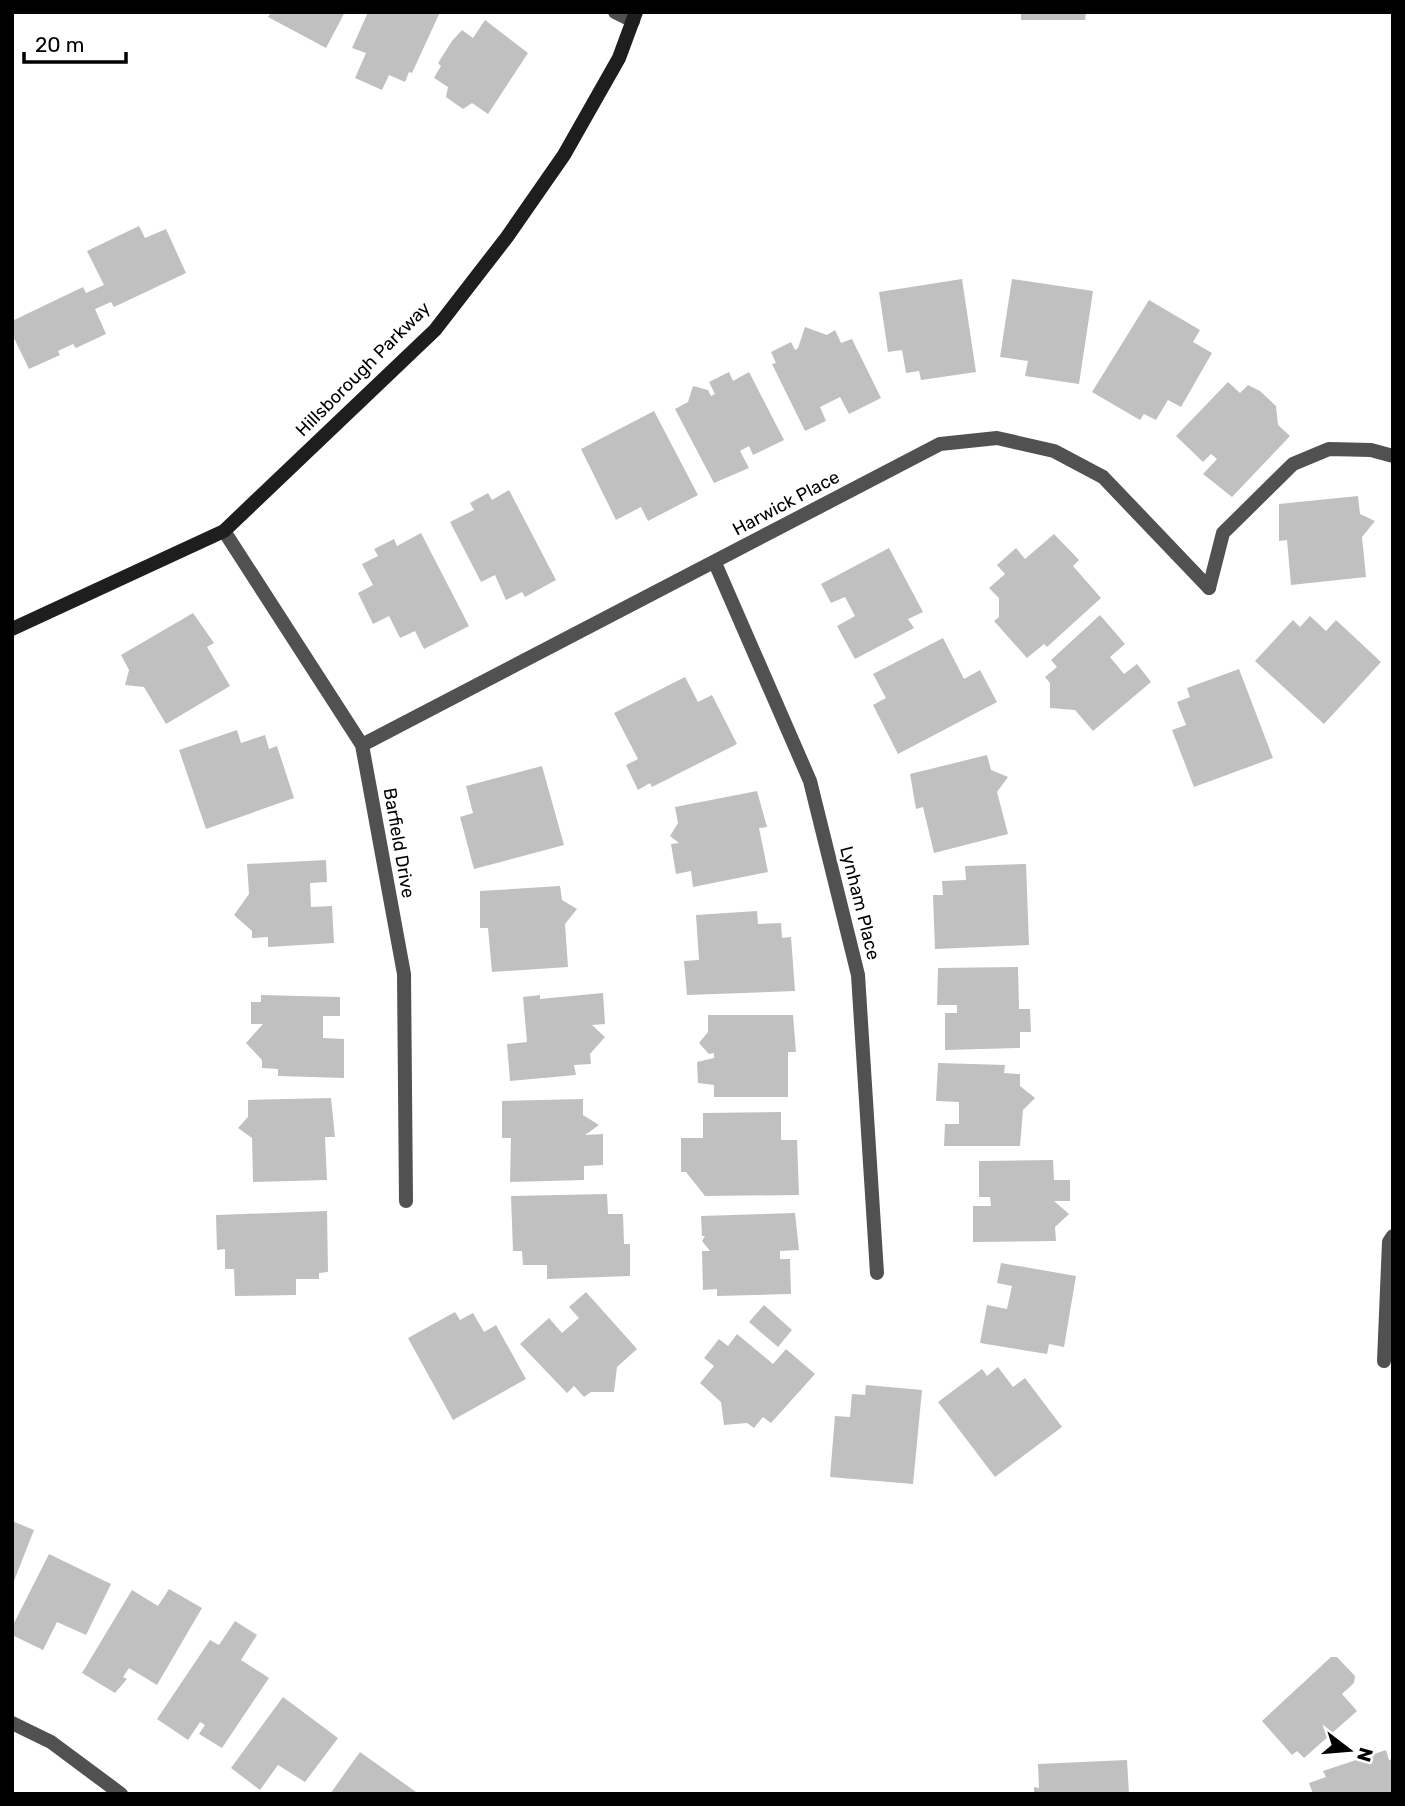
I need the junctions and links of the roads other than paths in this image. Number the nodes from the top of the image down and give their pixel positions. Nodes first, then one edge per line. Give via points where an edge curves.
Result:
1 (615, 12) edge
2 (634, 17) edge
3 (1393, 456) edge
4 (224, 531) junction
5 (715, 563) junction
6 (12, 629) edge
7 (362, 745) junction
8 (406, 1201) dead end
9 (1393, 1236) edge
10 (877, 1273) dead end
11 (1384, 1361) dead end
12 (12, 1723) edge
13 (121, 1794) edge

1 - 2 street
2 - 4 street, Hillsborough Parkway via 619,58 564,155 435,330
3 - 5 street, Harwick Place via 1371,450 1329,449 1293,464 1223,533 1209,588 1103,477 1054,451 997,438 940,444
4 - 6 street, Hillsborough Parkway
4 - 7 street, Barfield Drive
5 - 7 street, Harwick Place
5 - 10 street, Lynham Place via 810,781 858,975
7 - 8 street, Barfield Drive via 404,974
9 - 11 street via 1388,1242
12 - 13 street via 51,1742

